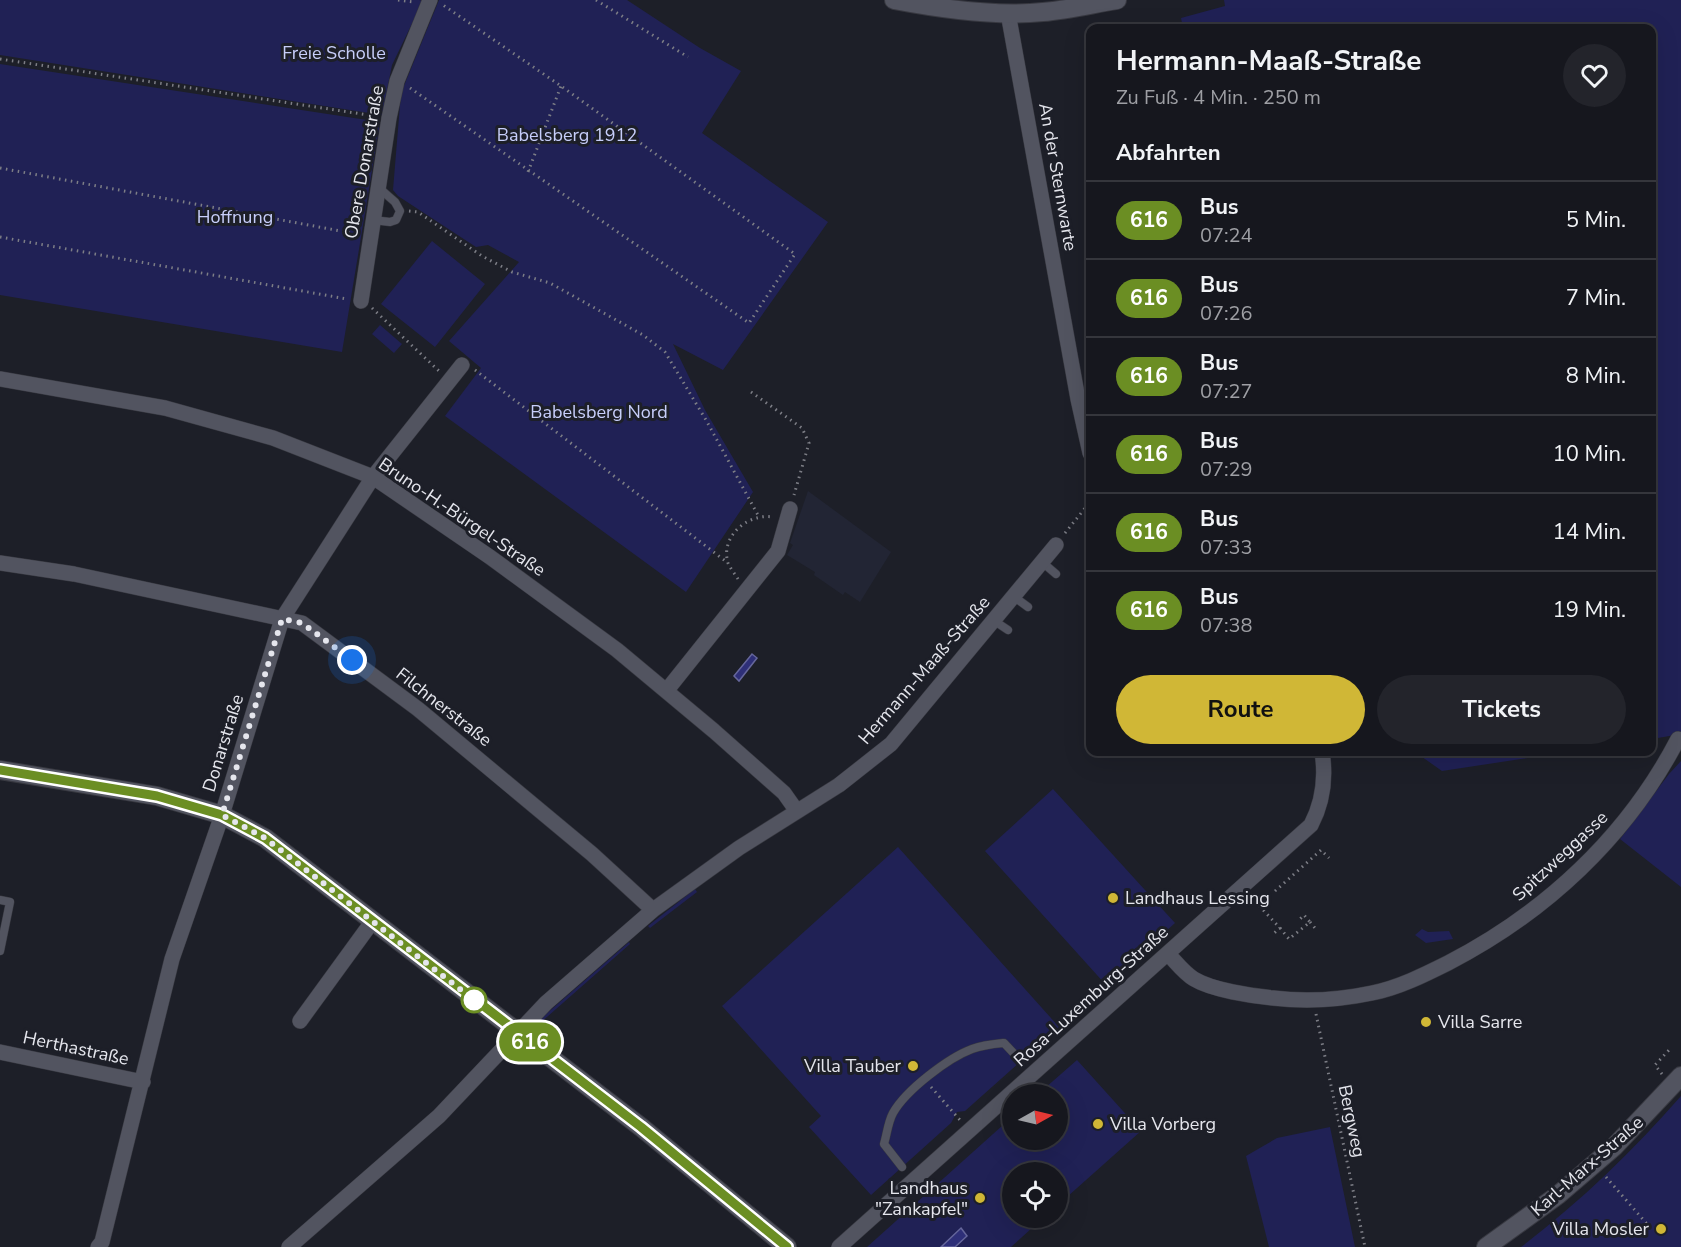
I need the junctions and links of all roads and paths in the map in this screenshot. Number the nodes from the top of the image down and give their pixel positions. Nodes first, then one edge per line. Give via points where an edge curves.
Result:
1 (596, 0) edge
2 (894, 0) edge
3 (1117, 0) edge
4 (434, 1) edge
5 (1008, 13) junction
6 (688, 57) dead end
7 (0, 59) edge
8 (405, 84) dead end
9 (561, 86) junction
10 (389, 118) junction
11 (0, 168) edge
12 (528, 172) junction
13 (378, 188) junction
14 (400, 211) junction
15 (373, 220) junction
16 (0, 237) edge
17 (371, 237) junction
18 (361, 301) junction
19 (462, 365) dead end
20 (435, 368) dead end
21 (478, 372) dead end
22 (0, 379) edge
23 (751, 392) dead end
24 (1086, 435) edge
25 (373, 477) junction
26 (1086, 507) edge
27 (788, 516) junction
28 (759, 517) junction
29 (1070, 527) dead end
30 (1056, 545) dead end
31 (1042, 562) junction
32 (0, 563) edge
33 (728, 563) junction
34 (1056, 574) dead end
35 (746, 593) junction
36 (1013, 596) junction
37 (1028, 607) dead end
38 (282, 619) junction
39 (993, 620) junction
40 (1008, 630) dead end
41 (667, 690) junction
42 (1678, 739) dead end
43 (1322, 756) edge
44 (0, 770) edge
45 (796, 810) junction
46 (222, 815) junction
47 (1329, 858) dead end
48 (1242, 887) junction
49 (1275, 891) dead end
50 (0, 900) edge
51 (653, 910) junction
52 (1300, 919) dead end
53 (372, 922) junction
54 (1310, 922) junction
55 (1280, 928) junction
56 (1315, 928) dead end
57 (1272, 935) dead end
58 (0, 951) edge
59 (1168, 954) junction
60 (1313, 1000) junction
61 (300, 1022) dead end
62 (518, 1033) junction
63 (0, 1052) edge
64 (1021, 1061) dead end
65 (1681, 1076) edge
66 (925, 1080) junction
67 (143, 1082) junction
68 (955, 1114) dead end
69 (902, 1167) dead end
70 (1605, 1176) dead end
71 (1647, 1224) dead end
72 (98, 1247) edge
73 (289, 1247) edge
74 (787, 1247) edge
75 (839, 1247) edge
76 (1365, 1247) edge
77 (1486, 1247) edge

1 - 6 path
2 - 5 street via 933,8
3 - 5 street via 1042,13
4 - 9 path
4 - 10 street, Obere Donarstraße via 397,81
5 - 24 street, An der Sternwarte
7 - 10 path
8 - 12 path
9 - 12 path
9 - 12 path via 795,254 749,323
10 - 13 street, Obere Donarstraße
11 - 17 path
13 - 14 lane
13 - 15 street, Obere Donarstraße
14 - 15 lane via 396,220 390,222
14 - 28 path via 418,212 512,272 550,284 643,335 666,352
15 - 17 street, Obere Donarstraße
16 - 18 path
17 - 18 street, Obere Donarstraße
18 - 20 path
19 - 25 street, Donarstraße
21 - 33 path
22 - 25 street, Bruno-H.-Bürgel-Straße via 165,408 273,438
23 - 27 path via 802,428 809,443
25 - 38 street, Donarstraße
25 - 41 street, Bruno-H.-Bürgel-Straße via 561,608
26 - 29 path
27 - 28 path
27 - 35 street via 778,551
28 - 33 path via 744,523 732,535 726,549
30 - 31 street, Hermann-Maaß-Straße
31 - 34 lane
31 - 36 street, Hermann-Maaß-Straße
32 - 38 street, Filchnerstraße via 74,574
33 - 35 path
35 - 41 street
36 - 37 lane
36 - 39 street, Hermann-Maaß-Straße
38 - 46 street, Donarstraße
38 - 51 street, Filchnerstraße via 302,623 418,709
39 - 40 lane
39 - 45 street, Hermann-Maaß-Straße via 891,744 839,785
41 - 45 street, Bruno-H.-Bürgel-Straße via 784,794
42 - 60 street, Spitzweggasse via 1660,773 1614,835 1521,920 1467,953 1404,982 1375,993
43 - 48 street, Rosa-Luxemburg-Straße via 1324,784 1311,825
44 - 46 street via 157,796
45 - 51 street, Hermann-Maaß-Straße
46 - 53 street via 265,838
46 - 67 street, Donarstraße via 172,959
47 - 49 path via 1321,850
48 - 55 path
48 - 59 street, Rosa-Luxemburg-Straße
50 - 58 lane via 10,902
51 - 62 street, Hermann-Maaß-Straße via 582,970
52 - 54 path via 1304,915
53 - 61 street
53 - 62 street
54 - 55 path via 1289,939
54 - 56 path
55 - 57 path
59 - 60 street, Spitzweggasse via 1194,979 1212,986 1259,997
59 - 75 street, Rosa-Luxemburg-Straße
60 - 76 path, Bergweg
62 - 73 street, Hermann-Maaß-Straße via 439,1116
62 - 74 street via 641,1127
63 - 67 street, Herthastraße
64 - 66 lane via 1004,1043 989,1045 954,1058
65 - 77 street, Karl-Marx-Straße via 1614,1147 1558,1195
66 - 68 path
66 - 69 lane via 898,1106 888,1128 884,1144
67 - 72 street, Donarstraße
70 - 71 path

